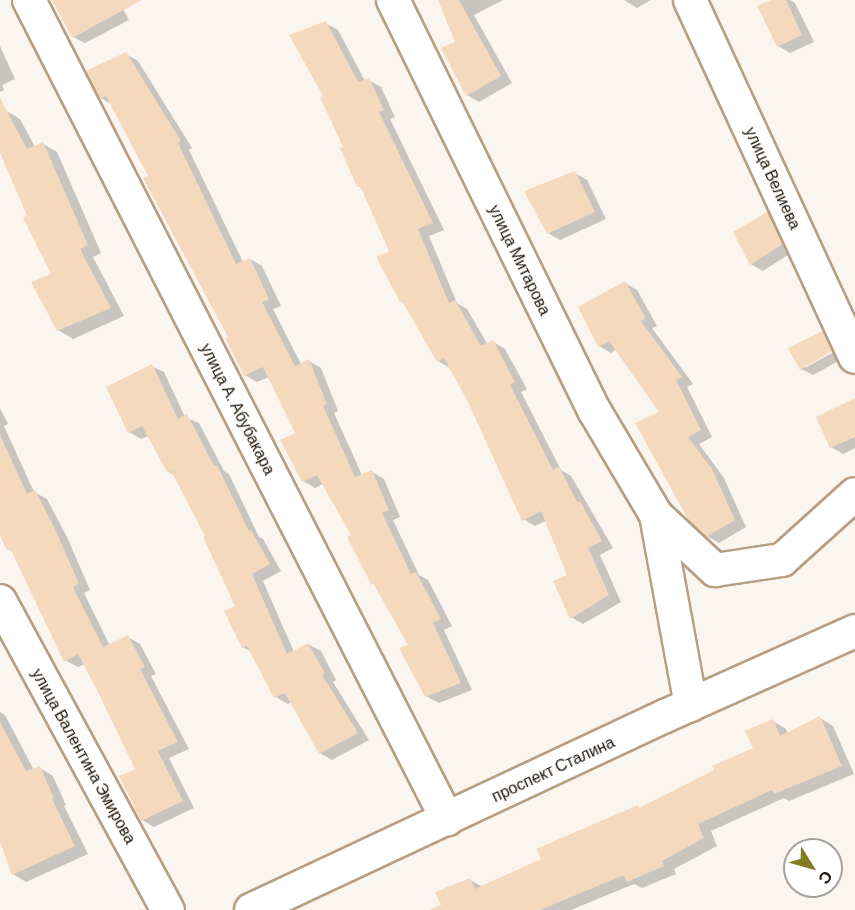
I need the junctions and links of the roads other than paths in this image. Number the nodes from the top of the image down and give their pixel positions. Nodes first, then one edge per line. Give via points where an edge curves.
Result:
1 (29, 0) edge
2 (393, 0) edge
3 (690, 0) edge
4 (855, 357) edge
5 (855, 494) edge
6 (656, 515) junction
7 (0, 601) edge
8 (855, 631) edge
9 (691, 705) junction
10 (447, 819) junction
11 (168, 910) edge
12 (251, 910) edge

1 - 10 street, улица А. Абубакара
2 - 6 street, улица Митарова via 594,410
3 - 4 street, улица Велиева
5 - 6 street, улица Митарова via 782,560 715,570
6 - 9 street, улица Митарова
7 - 11 street, улица Валентина Эмирова
8 - 9 street, проспект Сталина
9 - 10 street, проспект Сталина
10 - 12 street, проспект Сталина

